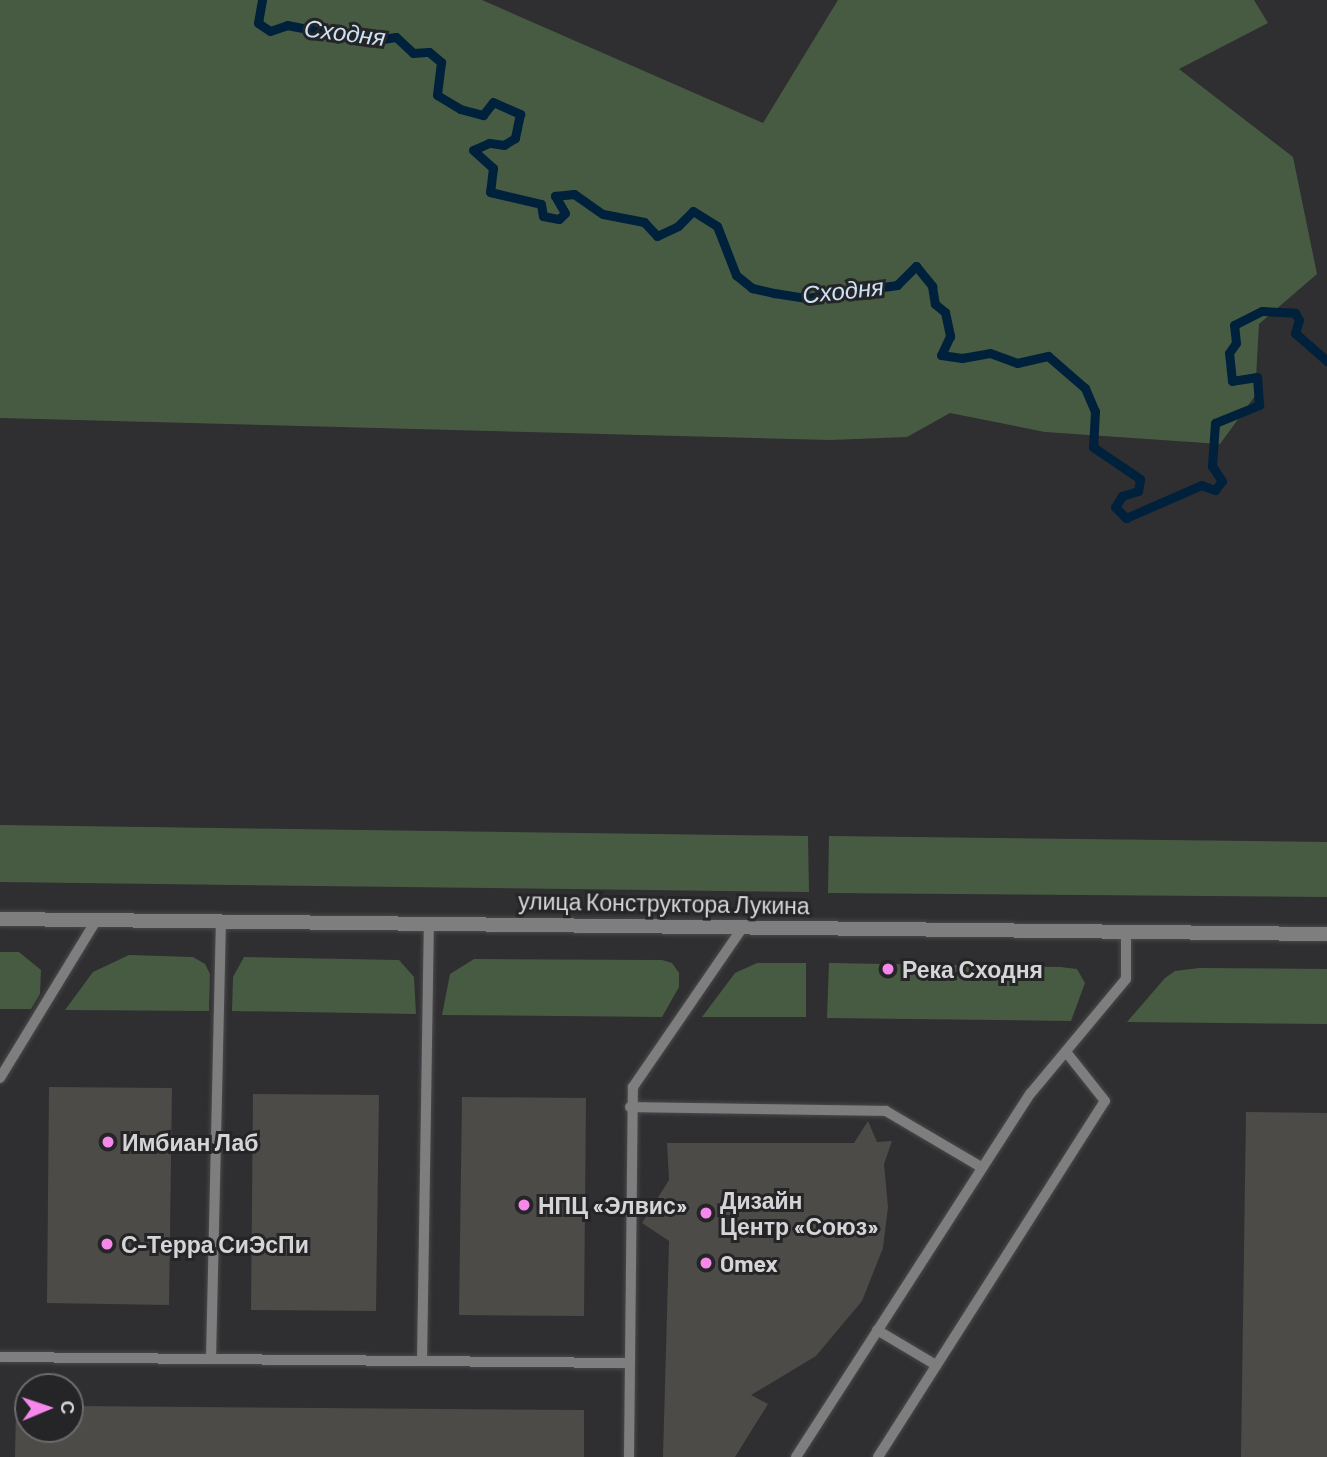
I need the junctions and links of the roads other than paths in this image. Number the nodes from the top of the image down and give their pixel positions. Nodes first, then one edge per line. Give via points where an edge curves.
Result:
1 (0, 919) edge
2 (96, 921) junction
3 (221, 921) junction
4 (429, 923) junction
5 (743, 927) junction
6 (1126, 932) junction
7 (1327, 934) edge
8 (1066, 1052) junction
9 (0, 1078) edge
10 (630, 1107) junction
11 (981, 1167) junction
12 (877, 1330) junction
13 (0, 1357) edge
14 (211, 1359) junction
15 (422, 1361) junction
16 (629, 1363) junction
17 (936, 1365) junction
18 (629, 1457) edge
19 (796, 1457) edge
20 (878, 1457) edge

1 - 2 street, улица Конструктора Лукина
2 - 3 street, улица Конструктора Лукина
2 - 9 lane
3 - 4 street, улица Конструктора Лукина
3 - 14 lane
4 - 5 street, улица Конструктора Лукина
4 - 15 lane
5 - 6 street, улица Конструктора Лукина
5 - 10 lane via 633,1087
6 - 7 street, улица Конструктора Лукина
6 - 8 lane via 1126,979
8 - 11 lane via 1031,1093
8 - 17 lane via 1105,1101
10 - 11 lane via 886,1111
10 - 16 lane
11 - 12 lane
12 - 17 lane
12 - 19 lane
13 - 14 lane
14 - 15 lane
15 - 16 lane
16 - 18 lane
17 - 20 lane

